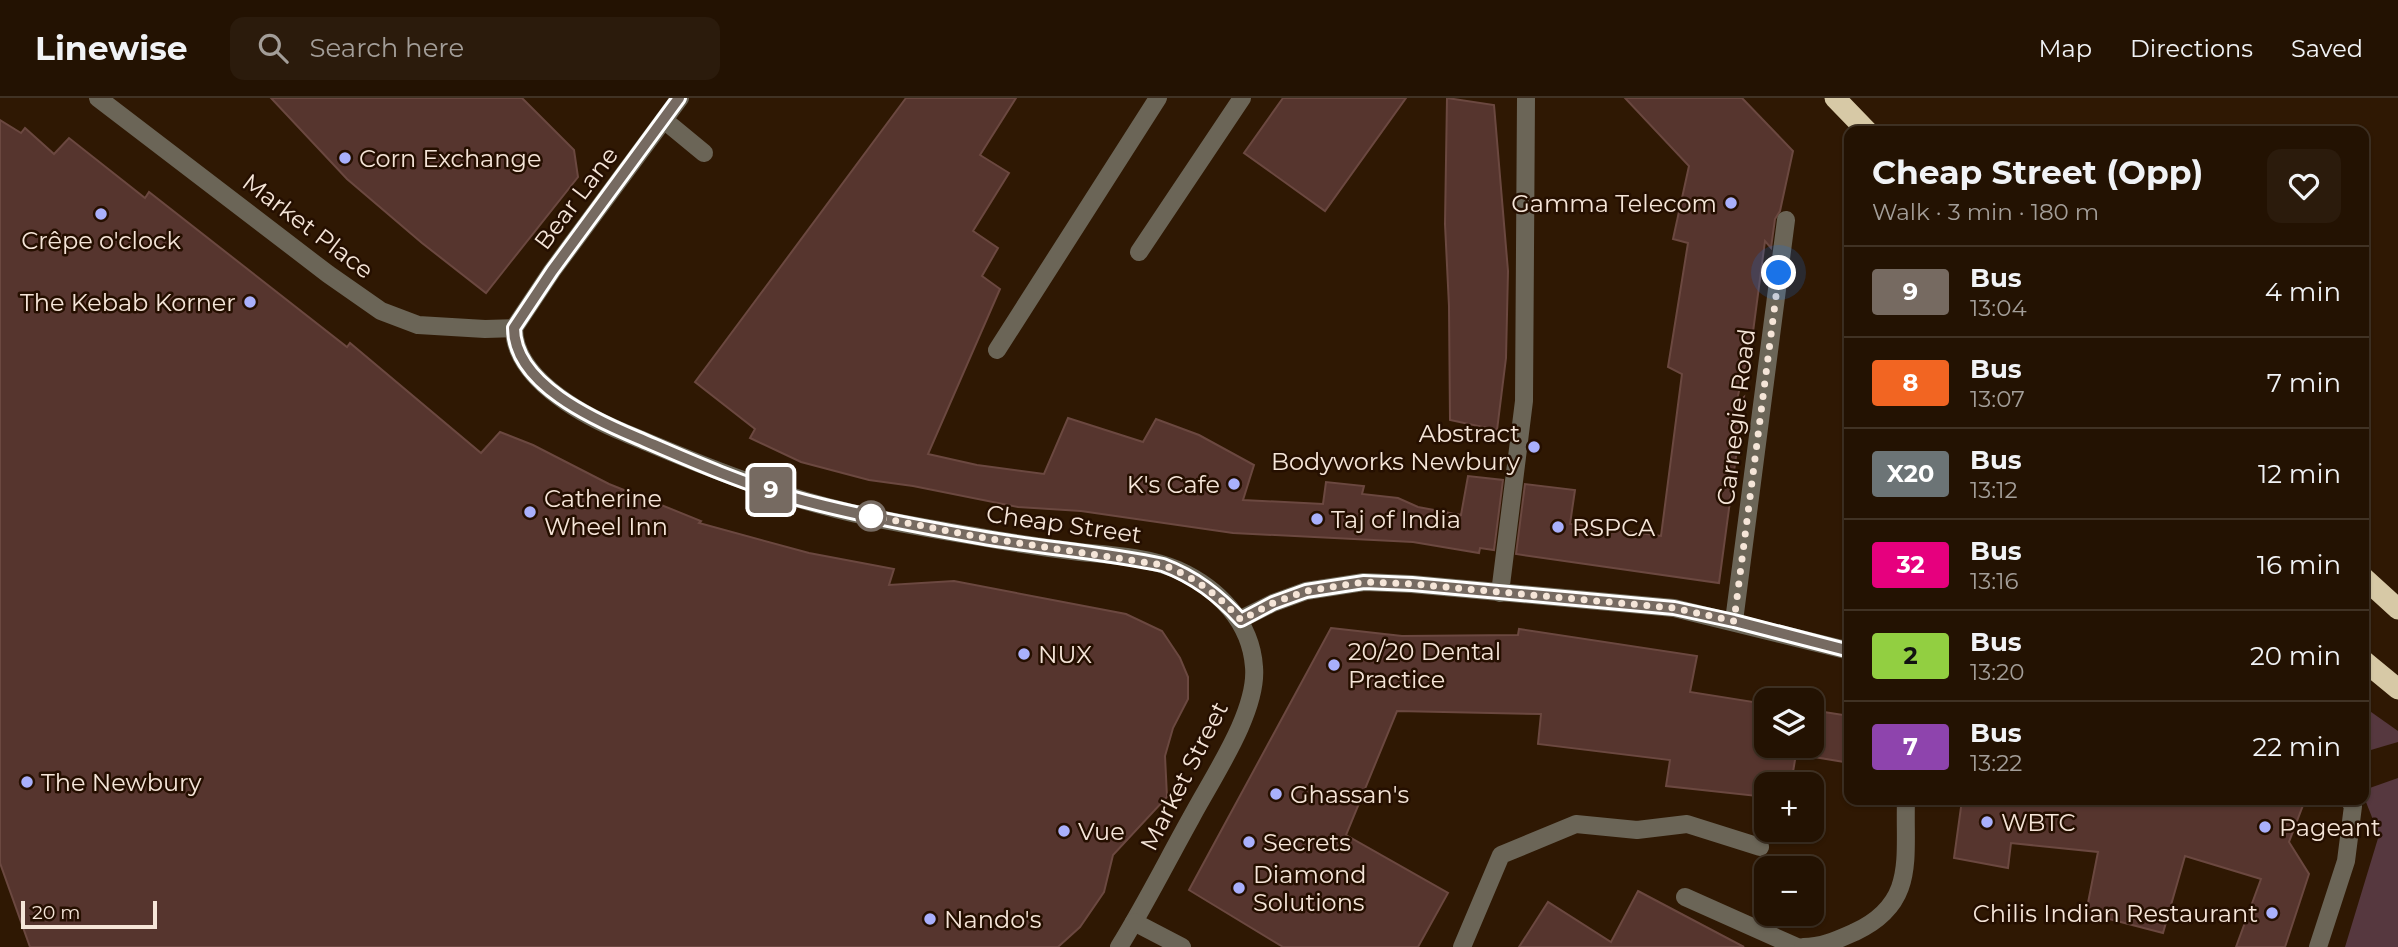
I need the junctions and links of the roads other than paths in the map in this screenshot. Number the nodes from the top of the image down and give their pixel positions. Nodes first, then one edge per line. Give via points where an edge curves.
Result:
1 (98, 98) edge
2 (680, 98) edge
3 (1158, 98) edge
4 (1242, 98) edge
5 (1526, 98) edge
6 (1838, 99) edge
7 (664, 120) junction
8 (1862, 126) edge
9 (704, 153) dead end
10 (1786, 220) dead end
11 (1139, 252) dead end
12 (514, 328) junction
13 (997, 350) dead end
14 (2369, 583) edge
15 (1500, 593) junction
16 (2398, 609) edge
17 (1241, 620) junction
18 (1734, 621) junction
19 (1844, 649) edge
20 (2369, 665) edge
21 (2398, 689) edge
22 (1906, 805) edge
23 (2352, 805) edge
24 (1760, 847) dead end
25 (1685, 897) dead end
26 (1134, 922) junction
27 (1119, 947) edge
28 (1182, 947) edge
29 (1462, 947) edge
30 (1797, 947) edge
31 (1803, 947) edge
32 (2318, 947) edge

1 - 12 street, Market Place via 381,311 418,325
2 - 7 street, Bear Lane
3 - 13 street
4 - 11 street
5 - 15 street via 1524,401
6 - 8 highway
7 - 9 street
7 - 12 street, Bear Lane
10 - 18 street, Carnegie Road
12 - 17 street, Cheap Street via 515,345 526,366 569,403 603,423 695,462 786,495 860,514 1163,565 1207,587
14 - 16 highway
15 - 17 street via 1364,582 1306,591
15 - 18 street via 1674,608
17 - 26 street, Market Street via 1255,668 1246,713
18 - 19 street
20 - 21 highway
22 - 31 street via 1903,880 1895,902 1878,920 1860,929 1819,947
23 - 32 street via 2346,861
24 - 29 street via 1687,824 1637,831 1576,824 1501,855
25 - 30 street
26 - 27 street, Market Street
26 - 28 street

